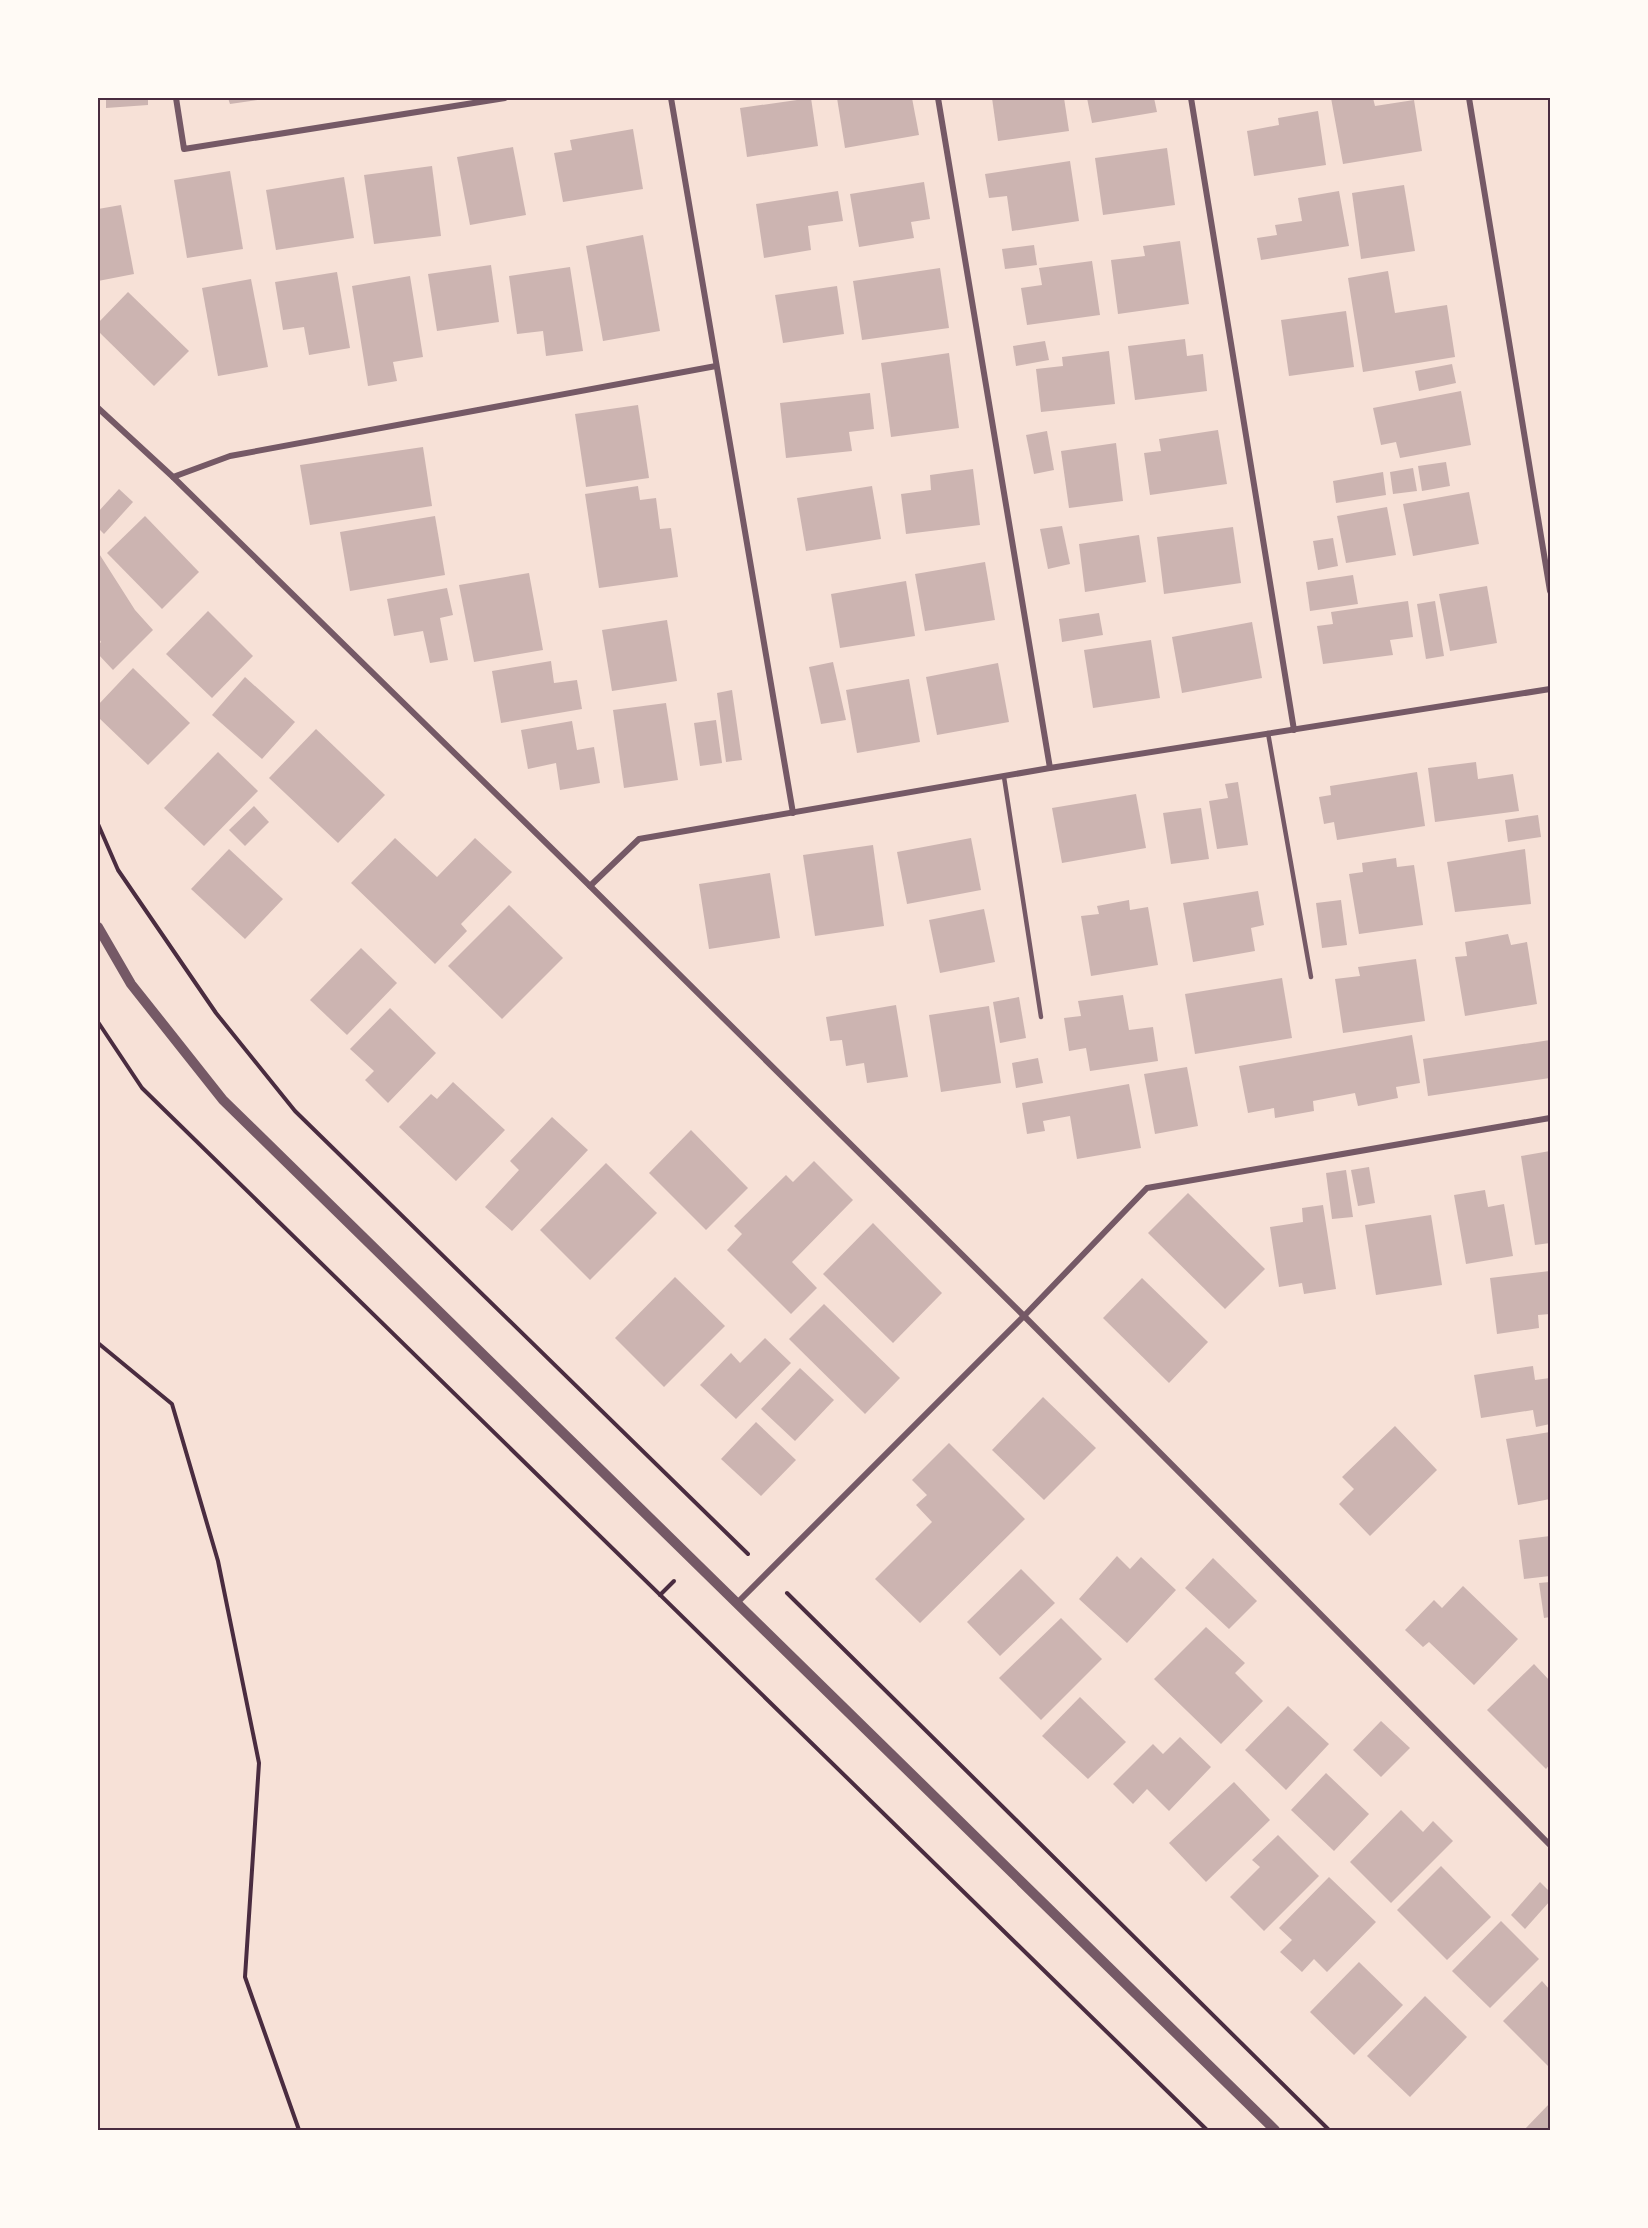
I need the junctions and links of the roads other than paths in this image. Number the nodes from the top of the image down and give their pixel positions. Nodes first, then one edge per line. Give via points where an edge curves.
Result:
1 (176, 98) edge
2 (505, 98) edge
3 (671, 98) edge
4 (938, 98) edge
5 (1191, 98) edge
6 (1469, 98) edge
7 (716, 366) junction
8 (98, 408) edge
9 (173, 477) junction
10 (1551, 591) edge
11 (1551, 689) edge
12 (1294, 730) junction
13 (1269, 734) junction
14 (1050, 768) junction
15 (1004, 777) junction
16 (793, 813) junction
17 (590, 886) junction
18 (98, 927) edge
19 (1311, 977) dead end
20 (1041, 1017) dead end
21 (1551, 1118) edge
22 (1023, 1316) junction
23 (737, 1603) junction
24 (1551, 1845) edge
25 (1275, 2130) edge

1 - 2 street via 184,149
3 - 7 street
4 - 14 street
5 - 12 street
6 - 10 street
7 - 9 street via 230,456
7 - 16 street
8 - 9 street
9 - 17 street
11 - 12 street
12 - 13 street
13 - 14 street
13 - 19 lane
14 - 15 street
15 - 16 street
15 - 20 lane
16 - 17 street via 639,839
17 - 22 street
18 - 23 street via 131,984 223,1100
21 - 22 street via 1147,1188
22 - 23 street
22 - 24 street
23 - 25 street

